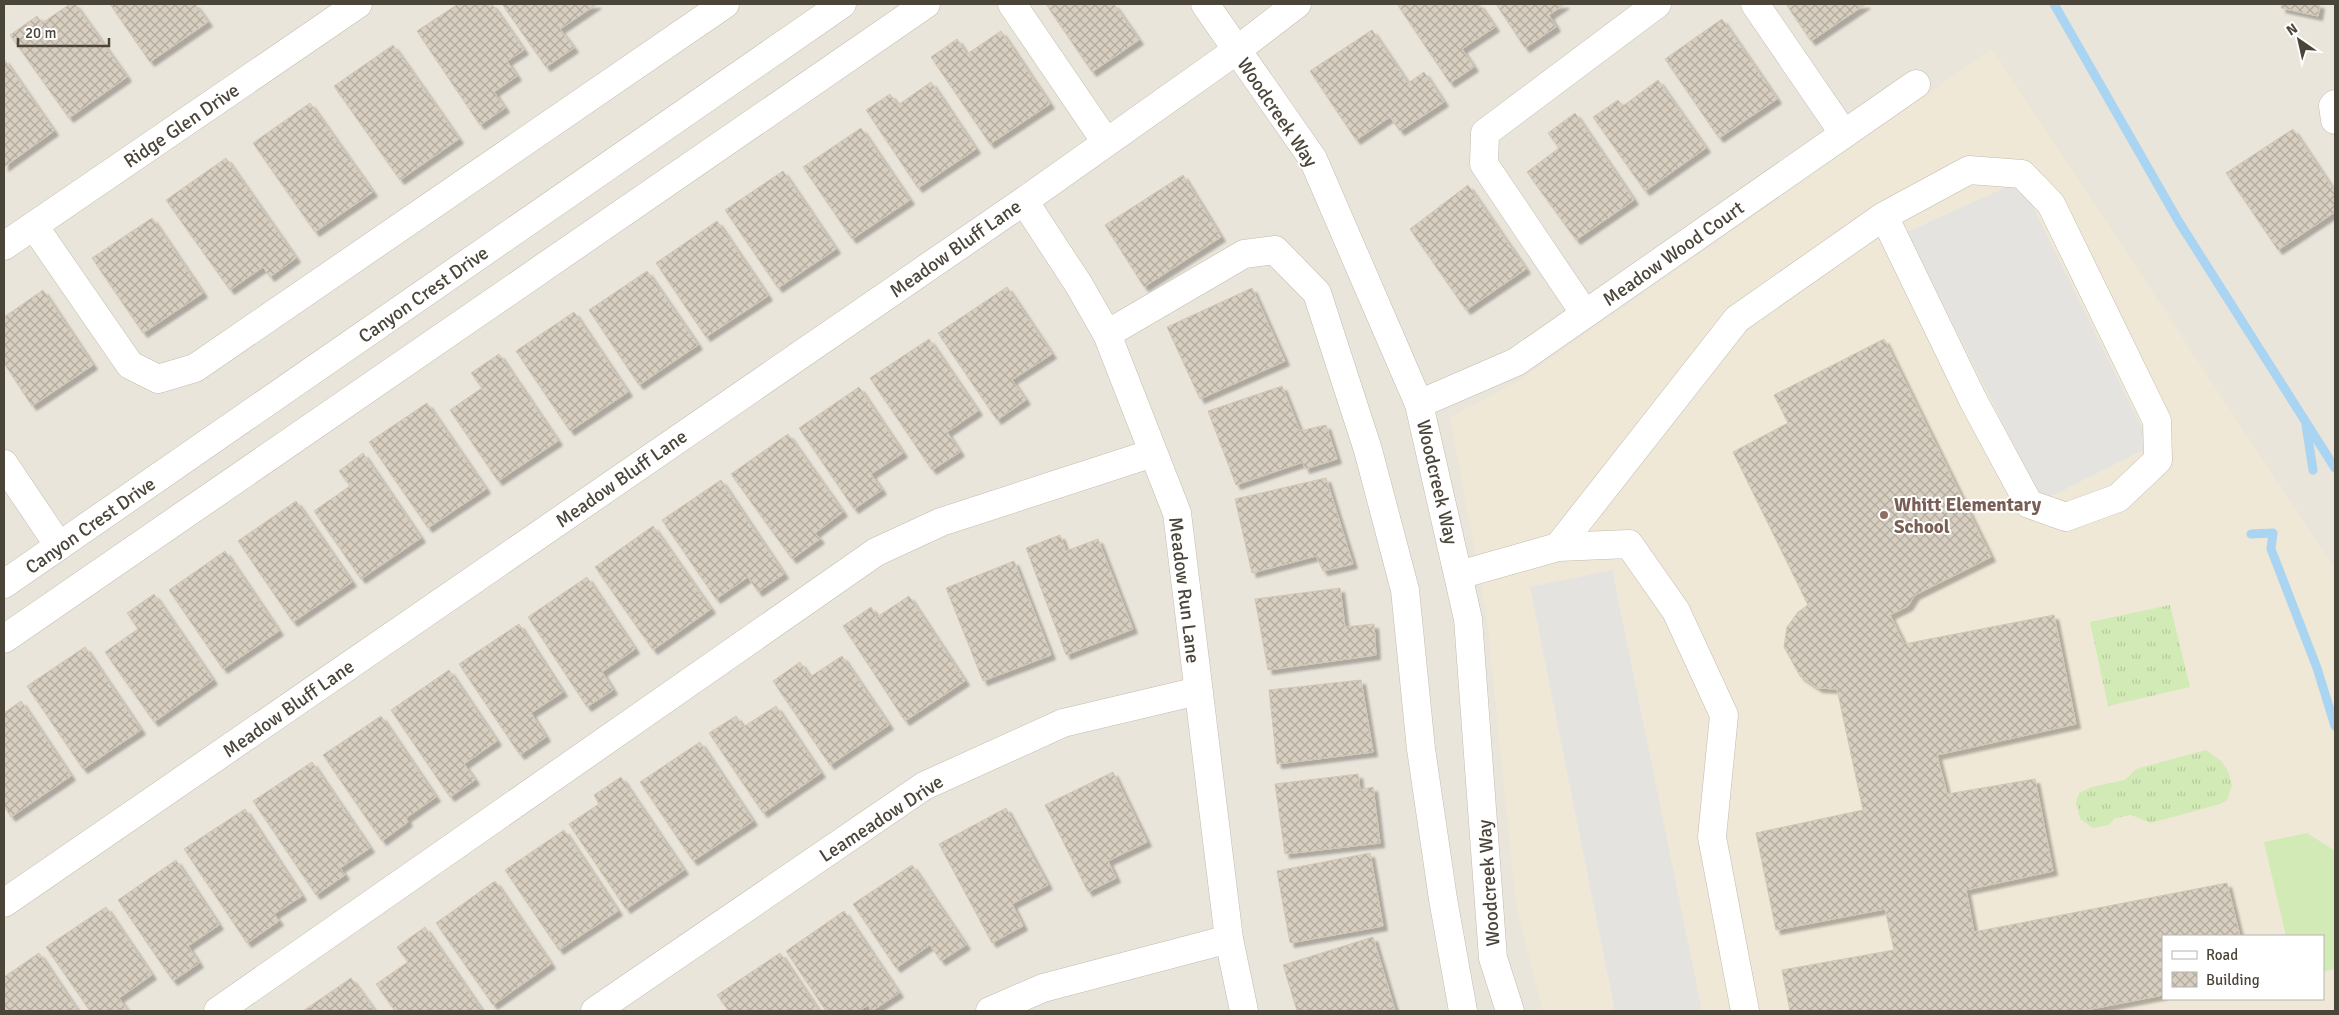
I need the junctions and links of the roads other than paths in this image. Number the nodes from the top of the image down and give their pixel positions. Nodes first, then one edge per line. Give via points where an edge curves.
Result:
1 (358, 4) edge
2 (725, 4) edge
3 (842, 4) edge
4 (926, 4) edge
5 (1012, 4) edge
6 (1205, 4) edge
7 (1297, 4) edge
8 (1657, 4) edge
9 (1755, 4) edge
10 (1237, 50) junction
11 (1916, 84) dead end
12 (2335, 104) edge
13 (2335, 120) edge
14 (1844, 134) junction
15 (1106, 142) junction
16 (1024, 201) junction
17 (1884, 216) junction
18 (34, 226) junction
19 (4, 246) edge
20 (1585, 314) junction
21 (1107, 334) junction
22 (1420, 404) junction
23 (1154, 453) junction
24 (4, 464) edge
25 (59, 546) junction
26 (1558, 547) junction
27 (1459, 575) junction
28 (4, 584) edge
29 (4, 639) edge
30 (1198, 691) junction
31 (4, 903) edge
32 (1229, 939) junction
33 (218, 1011) edge
34 (595, 1011) edge
35 (990, 1011) edge
36 (1244, 1011) edge
37 (1463, 1011) edge
38 (1510, 1011) edge
39 (1745, 1011) edge

1 - 18 street, Ridge Glen Drive
2 - 18 street via 195,368 158,379 130,365
3 - 25 street, Canyon Crest Drive
4 - 29 street
5 - 15 street
6 - 10 street, Woodcreek Way
7 - 10 street, Meadow Bluff Lane
8 - 20 street via 1485,133 1484,164
9 - 14 street
10 - 15 street, Meadow Bluff Lane
10 - 22 street, Woodcreek Way via 1312,159
11 - 14 street, Meadow Wood Court
12 - 13 street
14 - 20 street, Meadow Wood Court
15 - 16 street, Meadow Bluff Lane
16 - 21 street, Meadow Run Lane via 1079,284
16 - 31 street, Meadow Bluff Lane
17 - 17 street via 1969,170 2022,174 2052,204 2157,421 2158,460 2118,498 2066,517 2029,504 1977,408
17 - 26 street via 1737,318
18 - 19 street, Ridge Glen Drive
20 - 22 street, Meadow Wood Court via 1516,362
21 - 23 street, Meadow Run Lane
21 - 37 street via 1244,254 1275,250 1317,293 1368,450 1405,590 1421,749
22 - 27 street, Woodcreek Way
23 - 30 street, Meadow Run Lane via 1177,514
23 - 33 street via 941,522 876,552
24 - 25 street
25 - 28 street, Canyon Crest Drive
26 - 27 street
26 - 39 street via 1630,544 1676,611 1724,715 1712,837
27 - 38 street, Woodcreek Way via 1468,619 1493,958
30 - 32 street, Meadow Run Lane
30 - 34 street, Leameadow Drive via 1063,723 924,786
32 - 35 street via 1043,988
32 - 36 street, Meadow Run Lane

